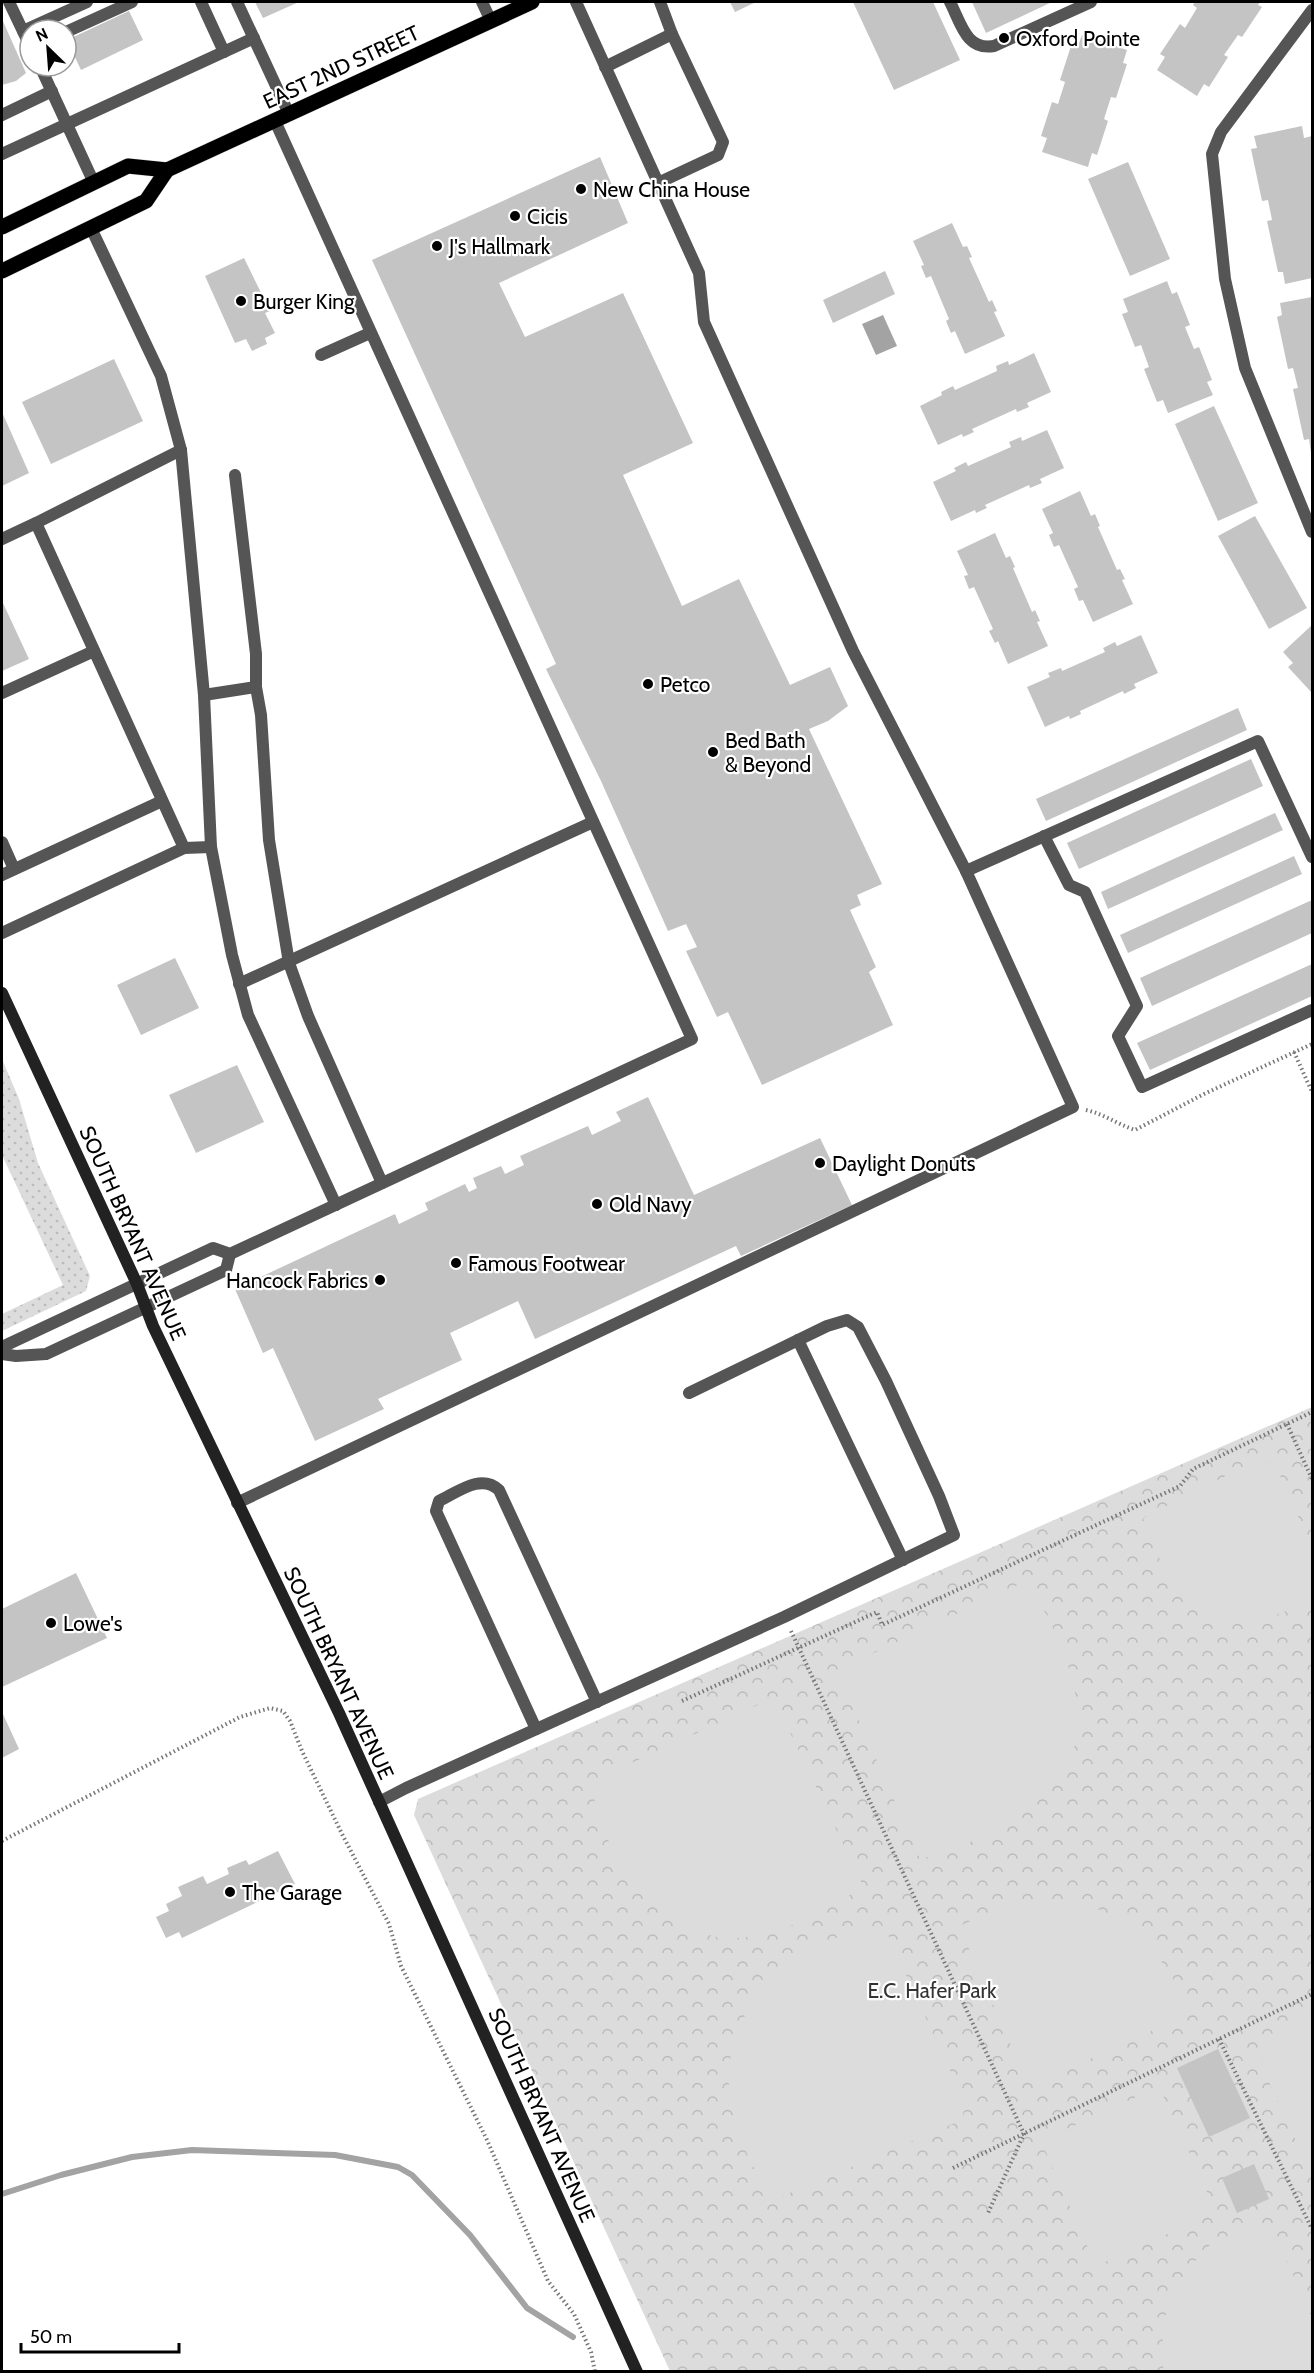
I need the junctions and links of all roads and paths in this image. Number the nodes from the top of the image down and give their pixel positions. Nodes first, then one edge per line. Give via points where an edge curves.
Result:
1 (9, 2) edge
2 (87, 2) edge
3 (132, 2) edge
4 (201, 2) edge
5 (237, 2) edge
6 (482, 2) edge
7 (532, 2) edge
8 (576, 2) edge
9 (660, 2) edge
10 (950, 2) edge
11 (1091, 2) edge
12 (1304, 2) edge
13 (1312, 9) edge
14 (52, 18) edge
15 (18, 21) edge
16 (491, 21) junction
17 (78, 27) edge
18 (672, 34) junction
19 (254, 38) junction
20 (224, 52) junction
21 (605, 67) junction
22 (46, 78) edge
23 (52, 91) junction
24 (289, 114) junction
25 (2, 115) edge
26 (275, 121) junction
27 (68, 124) junction
28 (2, 154) edge
29 (167, 170) junction
30 (94, 183) junction
31 (658, 183) junction
32 (2, 227) edge
33 (91, 228) junction
34 (2, 271) edge
35 (370, 333) junction
36 (321, 355) dead end
37 (181, 450) junction
38 (235, 475) dead end
39 (36, 523) junction
40 (1312, 532) edge
41 (2, 539) edge
42 (94, 651) junction
43 (256, 687) junction
44 (2, 693) edge
45 (204, 695) junction
46 (162, 801) junction
47 (593, 822) junction
48 (1044, 836) junction
49 (2, 842) edge
50 (211, 847) junction
51 (183, 848) junction
52 (1312, 857) edge
53 (14, 869) junction
54 (966, 871) junction
55 (2, 875) edge
56 (2, 933) edge
57 (289, 963) junction
58 (239, 984) junction
59 (2, 993) edge
60 (4, 1006) edge
61 (1312, 1010) edge
62 (1312, 1044) edge
63 (1294, 1052) junction
64 (1312, 1092) edge
65 (1073, 1107) junction
66 (382, 1183) junction
67 (336, 1205) junction
68 (230, 1254) junction
69 (137, 1284) junction
70 (145, 1306) junction
71 (798, 1340) junction
72 (2, 1347) edge
73 (2, 1354) edge
74 (689, 1393) dead end
75 (1312, 1412) edge
76 (1287, 1424) junction
77 (1312, 1479) edge
78 (237, 1503) junction
79 (903, 1560) junction
80 (800, 1647) junction
81 (682, 1701) dead end
82 (597, 1702) junction
83 (536, 1729) junction
84 (379, 1802) junction
85 (2, 1841) edge
86 (1312, 1994) edge
87 (1219, 2040) junction
88 (1024, 2134) junction
89 (953, 2168) dead end
90 (987, 2213) dead end
91 (1312, 2229) edge
92 (595, 2372) edge
93 (637, 2372) edge

1 - 15 lane
2 - 14 lane
3 - 17 lane
4 - 20 lane
5 - 19 lane
6 - 16 lane
7 - 16 main road, EAST 2ND STREET
8 - 21 lane
9 - 18 lane
10 - 11 lane via 969,39 977,47 985,48
12 - 13 lane
13 - 40 lane via 1221,132 1212,154 1225,279 1245,368
16 - 24 main road, EAST 2ND STREET
18 - 21 lane
18 - 31 lane via 723,142 718,155
19 - 20 lane
19 - 24 lane
20 - 27 lane
21 - 31 lane
22 - 23 lane
23 - 25 lane
23 - 27 lane
24 - 26 main road, EAST 2ND STREET
26 - 29 main road, EAST 2ND STREET
26 - 35 lane
27 - 28 lane
27 - 30 lane
29 - 30 main road via 128,166
29 - 33 main road via 146,201
30 - 32 main road
31 - 54 lane via 699,273 704,322 854,651
33 - 34 main road
33 - 37 lane via 161,376
35 - 36 lane
35 - 47 lane
37 - 39 lane
37 - 45 lane
38 - 43 lane via 255,644
39 - 41 lane
39 - 42 lane
42 - 44 lane
42 - 46 lane
43 - 45 lane
43 - 57 lane via 268,840
45 - 50 lane
46 - 51 lane
46 - 53 lane
47 - 57 lane
47 - 66 lane via 692,1039
48 - 52 lane via 1258,741
48 - 54 lane
48 - 61 lane via 1070,885 1085,892 1137,1006 1118,1036 1142,1087
49 - 53 lane
50 - 51 lane
50 - 58 lane
51 - 56 lane
53 - 55 lane
54 - 65 lane
57 - 58 lane
57 - 66 lane via 308,1016
58 - 67 lane via 248,1015
59 - 60 main road, SOUTH BRYANT AVENUE
60 - 69 main road, SOUTH BRYANT AVENUE
62 - 63 path
63 - 64 path
63 - 65 path via 1135,1130 1103,1114
65 - 78 lane
66 - 67 lane
67 - 68 lane
68 - 69 lane via 213,1248
68 - 70 lane via 226,1270
69 - 70 main road, SOUTH BRYANT AVENUE
69 - 72 lane
70 - 73 lane via 46,1354
70 - 78 main road, SOUTH BRYANT AVENUE
71 - 74 lane
71 - 79 lane
71 - 79 lane via 847,1320 858,1327 886,1381 954,1535
75 - 76 path
76 - 77 path
76 - 80 path via 1193,1469 1180,1486 882,1625 877,1612
78 - 84 main road, SOUTH BRYANT AVENUE
79 - 82 lane
80 - 81 path
80 - 88 path
82 - 83 lane
82 - 83 lane via 499,1490 480,1482 439,1501 436,1511
83 - 84 lane
84 - 93 main road, SOUTH BRYANT AVENUE
85 - 92 path via 240,1717 270,1708 283,1711 389,1924 400,1966 487,2140 548,2281 574,2314 591,2352
86 - 87 path
87 - 88 path
87 - 91 path
88 - 89 path
88 - 90 path

